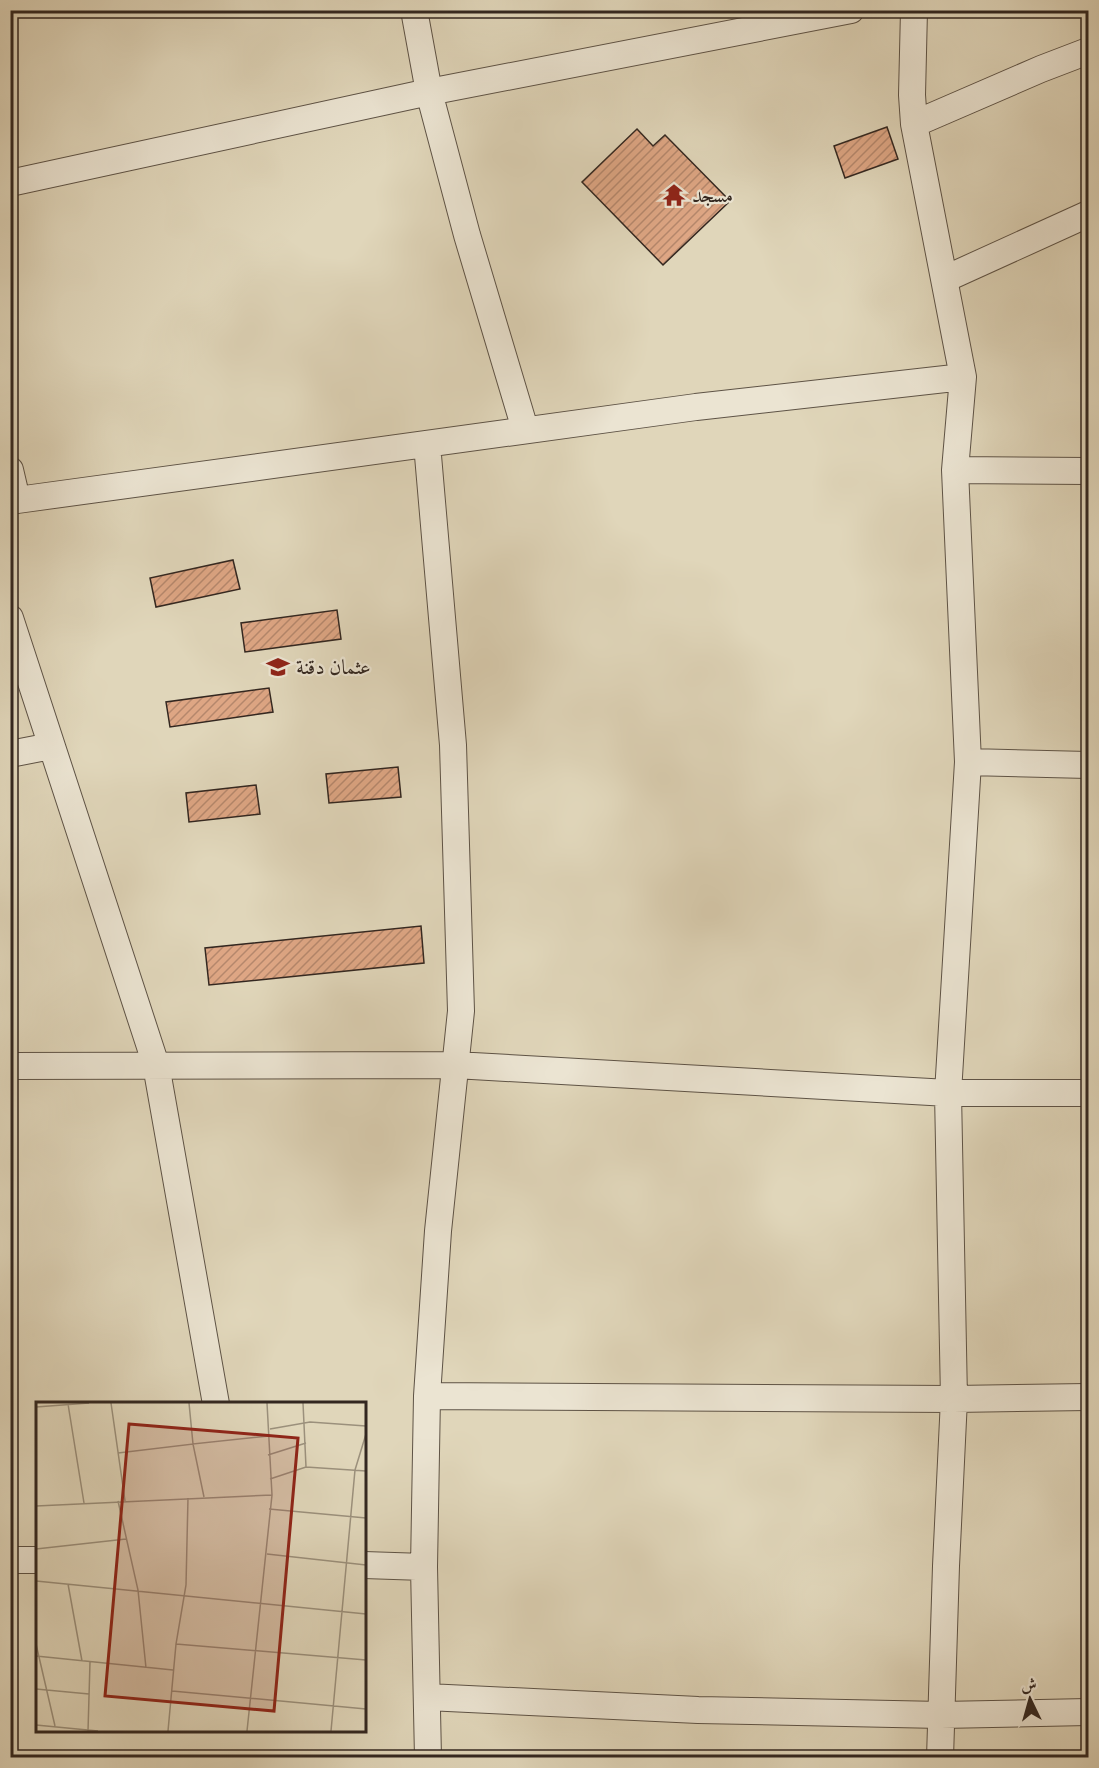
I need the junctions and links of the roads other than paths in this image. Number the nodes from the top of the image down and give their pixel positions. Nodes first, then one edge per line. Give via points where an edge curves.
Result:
1 (414, 10) edge
2 (851, 10) edge
3 (914, 10) edge
4 (1089, 51) edge
5 (429, 92) junction
6 (914, 124) junction
7 (10, 183) edge
8 (1089, 214) edge
9 (945, 279) junction
10 (963, 377) junction
11 (525, 429) junction
12 (427, 444) junction
13 (10, 470) edge
14 (955, 470) junction
15 (1089, 471) edge
16 (14, 500) edge
17 (10, 618) edge
18 (51, 746) junction
19 (10, 754) edge
20 (968, 762) junction
21 (1089, 765) edge
22 (156, 1065) junction
23 (455, 1065) junction
24 (10, 1066) edge
25 (948, 1093) junction
26 (1089, 1093) edge
27 (427, 1395) junction
28 (1089, 1397) edge
29 (954, 1399) junction
30 (216, 1402) edge
31 (10, 1560) edge
32 (36, 1560) edge
33 (366, 1565) edge
34 (424, 1567) junction
35 (427, 1697) junction
36 (1089, 1713) edge
37 (941, 1715) junction
38 (428, 1758) edge
39 (940, 1758) edge

1 - 5 street
2 - 5 street
3 - 6 street
4 - 6 street
5 - 7 street
5 - 11 street
6 - 9 street
8 - 9 street
9 - 10 street
10 - 11 street
10 - 14 street
11 - 12 street
12 - 16 street
12 - 23 street via 453,745 461,1011
13 - 16 street
14 - 15 street
14 - 20 street
17 - 18 street
18 - 19 street
18 - 22 street
20 - 21 street
20 - 25 street
22 - 23 street
22 - 24 street
22 - 30 street
23 - 25 street
23 - 27 street
25 - 26 street
25 - 29 street
27 - 29 street
27 - 34 street
28 - 29 street
29 - 37 street
31 - 32 street
33 - 34 street
34 - 35 street
35 - 37 street via 698,1710
35 - 38 street
36 - 37 street
37 - 39 street

